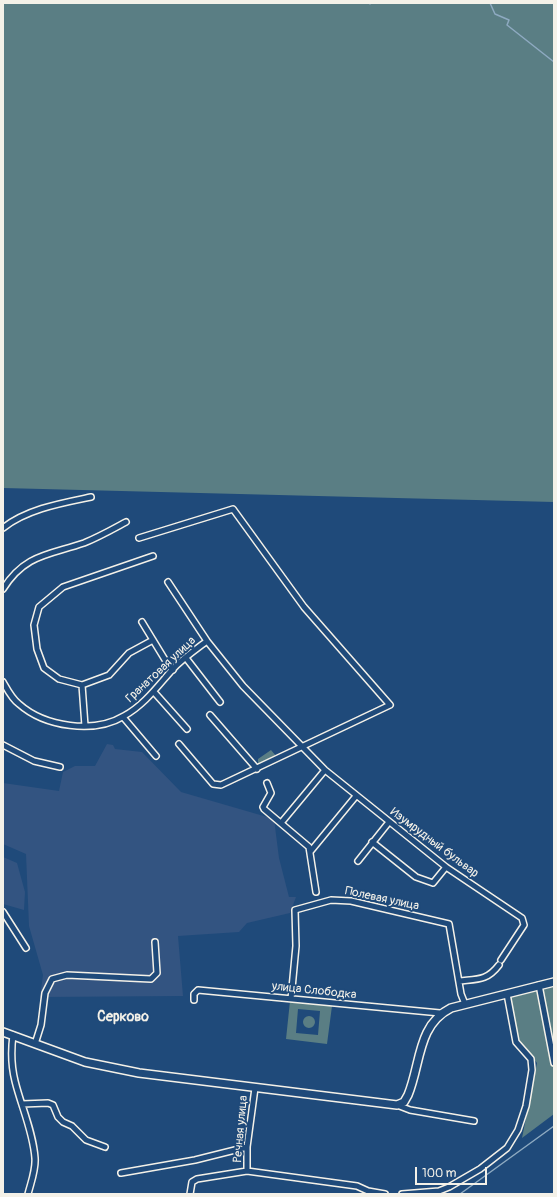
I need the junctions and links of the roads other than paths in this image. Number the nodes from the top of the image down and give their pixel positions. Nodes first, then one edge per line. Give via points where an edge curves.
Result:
1 (91, 497) dead end
2 (126, 522) dead end
3 (3, 528) edge
4 (139, 538) dead end
5 (153, 556) dead end
6 (168, 582) dead end
7 (3, 589) edge
8 (142, 622) dead end
9 (153, 640) junction
10 (207, 641) junction
11 (186, 658) junction
12 (173, 670) junction
13 (3, 682) edge
14 (82, 685) junction
15 (154, 692) junction
16 (220, 702) dead end
17 (210, 715) dead end
18 (123, 717) junction
19 (85, 726) junction
20 (187, 729) dead end
21 (179, 744) dead end
22 (3, 745) edge
23 (301, 746) junction
24 (156, 756) dead end
25 (60, 766) dead end
26 (257, 769) junction
27 (324, 770) junction
28 (267, 783) dead end
29 (356, 796) junction
30 (389, 822) junction
31 (281, 823) junction
32 (372, 842) junction
33 (310, 852) junction
34 (358, 861) dead end
35 (446, 867) junction
36 (316, 892) dead end
37 (3, 912) edge
38 (155, 942) dead end
39 (26, 948) dead end
40 (459, 981) junction
41 (554, 982) edge
42 (539, 985) junction
43 (507, 994) junction
44 (291, 999) junction
45 (194, 1000) dead end
46 (465, 1004) junction
47 (440, 1013) junction
48 (3, 1032) edge
49 (13, 1035) junction
50 (35, 1044) junction
51 (554, 1063) edge
52 (255, 1088) junction
53 (22, 1104) junction
54 (397, 1105) junction
55 (474, 1121) dead end
56 (105, 1147) dead end
57 (247, 1147) junction
58 (247, 1172) junction
59 (121, 1173) dead end
60 (28, 1194) edge
61 (190, 1194) edge
62 (385, 1194) edge
63 (402, 1194) edge

1 - 3 street via 50,506
2 - 7 street via 85,542 38,556 11,577
4 - 23 street via 232,509 304,607 390,705
5 - 14 street via 63,587 39,607 34,625 37,649 44,668 59,679
6 - 10 street, Изумрудный бульвар
8 - 9 street
9 - 12 street
9 - 14 street via 129,653 109,675
10 - 11 street, Гранатовая улица
10 - 23 street, Изумрудный бульвар via 243,686
11 - 12 street, Гранатовая улица
11 - 16 street
12 - 15 street, Гранатовая улица
13 - 19 street, Гранатовая улица via 18,704 43,719 64,725
14 - 19 street
15 - 18 street, Гранатовая улица
15 - 20 street
17 - 26 street
18 - 19 street, Гранатовая улица
18 - 24 street
21 - 26 street via 213,784 221,786
22 - 25 street via 34,761
23 - 26 street
23 - 27 street, Изумрудный бульвар
27 - 29 street, Изумрудный бульвар
27 - 31 street
28 - 31 street via 271,793 263,807
29 - 30 street, Изумрудный бульвар
29 - 33 street
30 - 32 street
30 - 35 street, Изумрудный бульвар
31 - 33 street via 308,847
32 - 34 street
32 - 35 street via 416,877 433,883
33 - 36 street
35 - 40 street, Изумрудный бульвар via 522,918 524,925 492,974
37 - 39 street
38 - 50 street via 156,973 151,979 67,975 52,979 45,993 41,1025
40 - 44 street, Полевая улица via 449,924 351,901 331,900 295,910 296,946
40 - 46 street, Полевая улица
41 - 42 main road
42 - 43 main road
42 - 51 street
43 - 46 main road
43 - 63 street via 516,1042 531,1059 532,1070 526,1106 518,1130 506,1148 480,1169 449,1187 439,1191
44 - 45 street, улица Слободка via 198,990 194,994
44 - 47 street, улица Слободка
46 - 47 main road
47 - 54 main road via 429,1026 408,1095 404,1102
48 - 49 main road
49 - 50 main road
49 - 53 street via 12,1063
50 - 52 main road via 85,1062 139,1073
52 - 54 main road
52 - 57 street, Речная улица
53 - 56 street via 53,1104 63,1122 72,1126 86,1140
53 - 60 street via 35,1157
54 - 55 street via 410,1110
57 - 58 street, Речная улица
57 - 59 street via 195,1160
58 - 61 street via 197,1179 192,1182
58 - 62 street via 357,1186

